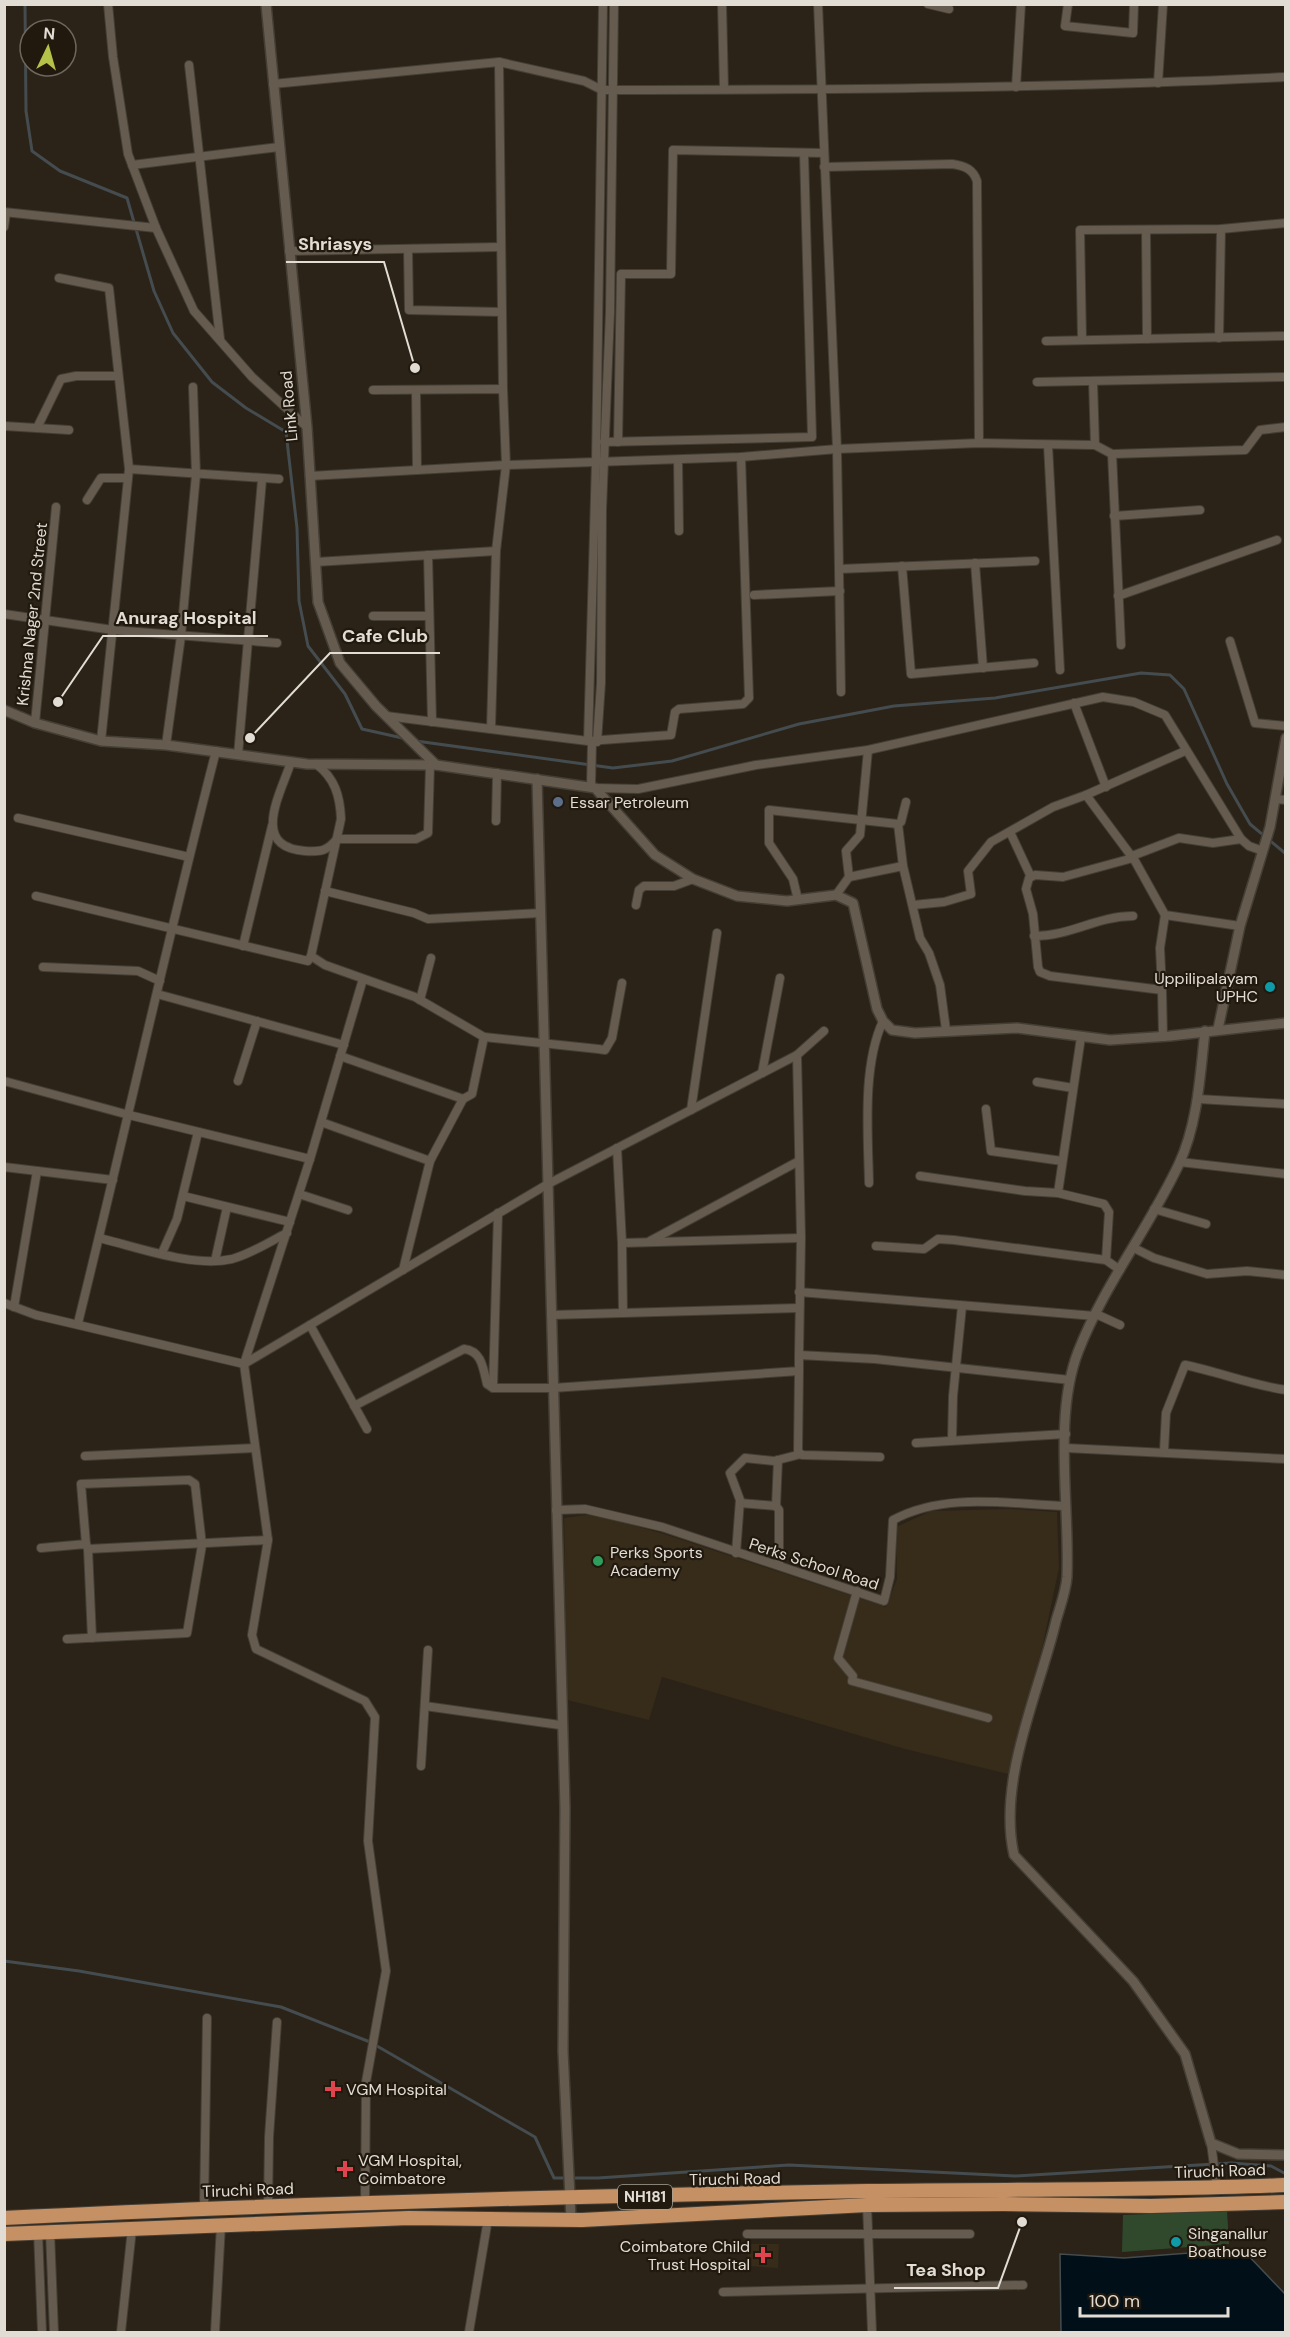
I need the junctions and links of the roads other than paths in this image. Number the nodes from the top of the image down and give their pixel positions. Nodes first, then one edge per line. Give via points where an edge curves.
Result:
1 (108, 4) edge
2 (266, 4) edge
3 (603, 4) edge
4 (614, 4) edge
5 (722, 4) edge
6 (818, 4) edge
7 (928, 4) edge
8 (1021, 4) edge
9 (1068, 4) edge
10 (1134, 4) edge
11 (1163, 4) edge
12 (948, 9) dead end
13 (499, 62) junction
14 (189, 65) dead end
15 (1286, 77) edge
16 (1158, 83) junction
17 (273, 84) junction
18 (1016, 87) junction
19 (724, 89) junction
20 (602, 90) junction
21 (611, 90) junction
22 (821, 91) junction
23 (279, 147) junction
24 (804, 153) junction
25 (824, 153) junction
26 (199, 157) junction
27 (132, 165) junction
28 (824, 167) junction
29 (5, 213) edge
30 (1286, 223) edge
31 (4, 227) edge
32 (156, 228) junction
33 (1221, 229) junction
34 (1146, 230) junction
35 (501, 247) junction
36 (408, 249) junction
37 (289, 251) junction
38 (58, 278) dead end
39 (502, 312) junction
40 (1286, 336) edge
41 (1219, 338) junction
42 (1147, 339) junction
43 (220, 340) junction
44 (1082, 340) junction
45 (1046, 341) dead end
46 (118, 376) junction
47 (1286, 377) edge
48 (1093, 381) junction
49 (1037, 382) dead end
50 (193, 387) dead end
51 (503, 389) junction
52 (373, 390) dead end
53 (416, 391) junction
54 (4, 426) edge
55 (307, 427) junction
56 (1286, 427) edge
57 (37, 428) junction
58 (69, 430) dead end
59 (604, 442) junction
60 (618, 442) junction
61 (979, 443) junction
62 (1047, 445) junction
63 (1095, 445) junction
64 (837, 449) junction
65 (1112, 454) junction
66 (741, 457) junction
67 (678, 460) junction
68 (600, 462) junction
69 (506, 465) junction
70 (417, 470) junction
71 (129, 473) junction
72 (196, 475) junction
73 (310, 476) junction
74 (279, 479) dead end
75 (262, 480) junction
76 (87, 500) dead end
77 (56, 507) dead end
78 (1200, 510) dead end
79 (1114, 516) junction
80 (679, 531) dead end
81 (1277, 540) dead end
82 (496, 551) junction
83 (428, 555) junction
84 (1035, 561) dead end
85 (316, 562) junction
86 (975, 563) junction
87 (902, 566) junction
88 (839, 569) junction
89 (840, 591) junction
90 (754, 595) dead end
91 (1119, 596) junction
92 (4, 614) edge
93 (373, 615) dead end
94 (429, 615) junction
95 (46, 621) junction
96 (113, 630) junction
97 (181, 636) junction
98 (1230, 641) dead end
99 (248, 642) junction
100 (277, 643) dead end
101 (1121, 645) dead end
102 (1034, 663) dead end
103 (983, 668) junction
104 (1060, 670) dead end
105 (842, 692) dead end
106 (1074, 703) junction
107 (4, 710) edge
108 (386, 716) junction
109 (432, 722) junction
110 (35, 723) junction
111 (1286, 726) edge
112 (491, 729) junction
113 (1286, 738) edge
114 (100, 741) junction
115 (592, 742) junction
116 (166, 745) junction
117 (868, 750) junction
118 (216, 751) junction
119 (1185, 751) junction
120 (237, 755) junction
121 (291, 762) junction
122 (315, 764) junction
123 (433, 765) junction
124 (497, 773) junction
125 (537, 779) junction
126 (1106, 787) junction
127 (593, 788) junction
128 (1086, 795) junction
129 (1281, 800) edge
130 (906, 802) dead end
131 (18, 818) dead end
132 (862, 820) junction
133 (496, 821) dead end
134 (898, 825) junction
135 (272, 826) junction
136 (1010, 832) junction
137 (337, 839) junction
138 (1241, 839) junction
139 (1264, 847) junction
140 (189, 857) junction
141 (1132, 857) junction
142 (903, 866) junction
143 (849, 877) junction
144 (1031, 877) junction
145 (693, 879) junction
146 (325, 891) junction
147 (836, 895) junction
148 (36, 896) dead end
149 (798, 900) junction
150 (636, 905) dead end
151 (913, 905) junction
152 (541, 913) junction
153 (1165, 915) junction
154 (1133, 916) dead end
155 (1240, 926) junction
156 (171, 927) junction
157 (717, 933) dead end
158 (1034, 936) junction
159 (243, 946) junction
160 (311, 956) junction
161 (431, 958) dead end
162 (43, 967) dead end
163 (780, 978) dead end
164 (363, 979) junction
165 (160, 981) junction
166 (622, 983) dead end
167 (1162, 990) junction
168 (157, 994) junction
169 (420, 1000) junction
170 (257, 1021) junction
171 (883, 1021) junction
172 (1286, 1023) edge
173 (1218, 1029) junction
174 (946, 1030) junction
175 (824, 1031) dead end
176 (1205, 1031) junction
177 (484, 1036) junction
178 (1081, 1037) junction
179 (1163, 1037) junction
180 (545, 1043) junction
181 (344, 1045) junction
182 (796, 1055) junction
183 (340, 1056) junction
184 (762, 1073) junction
185 (4, 1081) edge
186 (238, 1081) dead end
187 (1037, 1082) dead end
188 (1073, 1088) junction
189 (463, 1099) junction
190 (1198, 1099) junction
191 (1286, 1104) edge
192 (986, 1109) dead end
193 (691, 1110) junction
194 (129, 1115) junction
195 (321, 1122) junction
196 (198, 1132) junction
197 (617, 1148) junction
198 (310, 1159) junction
199 (430, 1161) junction
200 (799, 1161) junction
201 (1062, 1161) junction
202 (1180, 1162) junction
203 (4, 1167) edge
204 (37, 1171) junction
205 (1286, 1174) edge
206 (920, 1176) dead end
207 (113, 1180) junction
208 (870, 1183) dead end
209 (548, 1184) junction
210 (1058, 1193) junction
211 (299, 1194) junction
212 (183, 1196) junction
213 (227, 1207) junction
214 (1154, 1209) junction
215 (348, 1210) dead end
216 (498, 1213) junction
217 (290, 1222) junction
218 (1206, 1224) dead end
219 (287, 1233) junction
220 (99, 1238) junction
221 (801, 1238) junction
222 (647, 1242) junction
223 (622, 1243) junction
224 (876, 1246) dead end
225 (1134, 1248) junction
226 (162, 1253) junction
227 (1106, 1260) junction
228 (215, 1262) junction
229 (404, 1270) junction
230 (1120, 1270) junction
231 (1286, 1275) edge
232 (799, 1292) junction
233 (4, 1304) edge
234 (962, 1306) junction
235 (14, 1307) junction
236 (799, 1308) junction
237 (622, 1313) junction
238 (551, 1315) junction
239 (1095, 1315) junction
240 (78, 1323) junction
241 (310, 1325) junction
242 (1120, 1325) dead end
243 (799, 1355) junction
244 (244, 1364) junction
245 (956, 1368) junction
246 (799, 1371) junction
247 (1070, 1380) junction
248 (493, 1388) junction
249 (553, 1388) junction
250 (1286, 1390) edge
251 (354, 1406) junction
252 (367, 1429) dead end
253 (1066, 1434) junction
254 (952, 1440) junction
255 (916, 1443) dead end
256 (255, 1448) junction
257 (1066, 1448) junction
258 (1164, 1451) junction
259 (801, 1454) junction
260 (85, 1456) dead end
261 (879, 1457) dead end
262 (1286, 1459) edge
263 (778, 1460) junction
264 (740, 1503) junction
265 (776, 1506) junction
266 (1065, 1506) junction
267 (556, 1510) junction
268 (268, 1540) junction
269 (202, 1545) junction
270 (87, 1547) junction
271 (41, 1548) dead end
272 (736, 1553) junction
273 (779, 1565) junction
274 (856, 1591) junction
275 (92, 1638) junction
276 (67, 1639) dead end
277 (428, 1650) dead end
278 (425, 1706) junction
279 (987, 1718) dead end
280 (560, 1725) junction
281 (421, 1766) dead end
282 (207, 2018) dead end
283 (278, 2022) dead end
284 (1211, 2143) junction
285 (1286, 2155) edge
286 (1286, 2185) edge
287 (1217, 2188) junction
288 (568, 2199) junction
289 (365, 2202) junction
290 (1286, 2202) edge
291 (867, 2205) junction
292 (268, 2206) junction
293 (204, 2208) junction
294 (4, 2218) edge
295 (488, 2219) junction
296 (571, 2219) junction
297 (221, 2225) junction
298 (132, 2229) junction
299 (44, 2232) junction
300 (4, 2234) edge
301 (747, 2234) dead end
302 (868, 2234) junction
303 (970, 2234) dead end
304 (1023, 2285) dead end
305 (871, 2288) junction
306 (723, 2292) dead end
307 (42, 2332) edge
308 (54, 2332) edge
309 (121, 2332) edge
310 (215, 2332) edge
311 (469, 2332) edge
312 (872, 2332) edge

1 - 27 street
2 - 17 street, Link Road
3 - 20 street
4 - 21 street
5 - 19 street
6 - 22 street
7 - 12 street
8 - 18 street
9 - 10 street via 1065,26 1133,33
11 - 16 street
13 - 17 street
13 - 20 street via 584,81
13 - 35 street
14 - 26 street
15 - 16 street
16 - 18 street
17 - 23 street, Link Road
18 - 22 street
19 - 21 street
19 - 22 street
20 - 21 street
20 - 68 street
21 - 59 street via 612,223
22 - 25 street
23 - 26 street
23 - 37 street, Link Road
24 - 25 street
24 - 60 street via 673,150 671,274 621,274
24 - 60 street via 812,437
25 - 28 street
26 - 27 street
26 - 43 street
27 - 32 street
28 - 61 street via 952,164 974,172
28 - 64 street
29 - 31 street
29 - 32 street
30 - 33 street
32 - 43 street via 194,311
33 - 34 street
33 - 41 street
34 - 42 street
34 - 44 street via 1080,230
35 - 36 street
35 - 39 street
36 - 37 street
36 - 39 street via 409,310
37 - 55 street, Link Road
38 - 46 street via 109,288
39 - 51 street
40 - 41 street
41 - 42 street
42 - 44 street
43 - 55 street via 252,377
44 - 45 street
46 - 57 street via 61,379
46 - 71 street
47 - 48 street
48 - 49 street
48 - 63 street
50 - 72 street
51 - 53 street
51 - 69 street
52 - 53 street
53 - 70 street
54 - 57 street
55 - 73 street, Link Road
56 - 65 street via 1260,430 1245,450
57 - 58 street
59 - 60 street
59 - 68 street
61 - 62 street
61 - 64 street
62 - 63 street
62 - 104 street
63 - 65 street
64 - 66 street
64 - 88 street
65 - 79 street
66 - 67 street
66 - 115 street via 748,701 740,706 679,709 671,735
67 - 68 street
67 - 80 street
68 - 69 street
68 - 115 street
69 - 70 street
69 - 82 street
70 - 73 street
71 - 72 street
71 - 76 street via 101,478
71 - 96 street
72 - 75 street
72 - 97 street
73 - 85 street, Link Road
74 - 75 street
75 - 99 street
77 - 95 street, Krishna Nager 2nd Street
78 - 79 street
79 - 91 street
81 - 91 street
82 - 83 street
82 - 112 street
83 - 85 street
83 - 94 street
84 - 86 street
85 - 108 street, Link Road via 318,602 340,663
86 - 87 street
86 - 103 street
87 - 88 street
87 - 103 street via 911,674
88 - 89 street
89 - 90 street
89 - 105 street
91 - 101 street
92 - 95 street
93 - 94 street
94 - 109 street
95 - 96 street
95 - 110 street, Krishna Nager 2nd Street
96 - 97 street
96 - 114 street
97 - 99 street
97 - 116 street
98 - 111 street via 1255,723
99 - 100 street
99 - 120 street
102 - 103 street
106 - 117 street
106 - 119 street via 1103,698 1134,702 1165,715
106 - 126 street
107 - 110 street
108 - 109 street
108 - 123 street, Link Road
109 - 112 street
110 - 114 street
112 - 115 street
113 - 129 street
114 - 116 street
115 - 127 street
116 - 118 street
117 - 127 street via 756,765 638,789
117 - 132 street
118 - 120 street
118 - 140 street
119 - 126 street
119 - 138 street
120 - 121 street
121 - 122 street
121 - 135 street via 273,809
122 - 123 street
122 - 137 street via 333,781 340,799
123 - 124 street
123 - 137 street via 428,834 416,839
124 - 125 street
124 - 133 street
125 - 127 street
125 - 152 street
126 - 128 street
127 - 145 street via 655,855
128 - 136 street via 1053,807
128 - 141 street
129 - 139 street
130 - 134 street
131 - 140 street
132 - 134 street
132 - 143 street via 860,835 846,851
132 - 149 street via 769,810 769,843 793,879
134 - 142 street
135 - 137 street via 277,839 286,847 301,851 328,850
135 - 159 street
136 - 144 street
136 - 151 street via 991,843 968,871 971,894
137 - 146 street
138 - 139 street via 1249,846
138 - 141 street via 1213,843 1179,838
139 - 155 street
140 - 156 street
141 - 144 street via 1063,877
141 - 153 street
142 - 143 street
142 - 151 street
143 - 147 street
144 - 158 street via 1026,889
145 - 149 street via 737,896
145 - 150 street via 674,886 644,886 639,890
146 - 152 street via 428,919
146 - 160 street
147 - 149 street
147 - 171 street via 853,903
148 - 156 street
151 - 174 street via 920,938 940,985
152 - 180 street
153 - 155 street
153 - 167 street
154 - 158 street via 1114,916 1063,935
155 - 173 street
156 - 159 street
156 - 165 street
157 - 193 street
158 - 167 street via 1040,972
159 - 160 street via 308,961
160 - 164 street
161 - 169 street
162 - 165 street via 138,971
163 - 184 street
164 - 169 street
164 - 181 street
165 - 168 street
166 - 180 street via 612,1038 605,1050
167 - 179 street
168 - 170 street
168 - 194 street
169 - 177 street
170 - 181 street
170 - 186 street
171 - 174 street via 892,1030
171 - 208 street via 873,1041 867,1128
172 - 173 street
173 - 176 street
174 - 178 street via 1017,1029
175 - 182 street
176 - 179 street
176 - 190 street
177 - 180 street
177 - 189 street via 472,1094
178 - 179 street
178 - 188 street
180 - 209 street
181 - 183 street
182 - 184 street
182 - 200 street
183 - 189 street
183 - 195 street
184 - 193 street
185 - 194 street
187 - 188 street
188 - 201 street
189 - 199 street
190 - 191 street
190 - 202 street
192 - 201 street via 991,1151
193 - 197 street
194 - 196 street
194 - 207 street
195 - 198 street
195 - 199 street
196 - 198 street
196 - 212 street
197 - 209 street
197 - 223 street
198 - 211 street
199 - 229 street
200 - 221 street
200 - 222 street
201 - 210 street
202 - 205 street
202 - 214 street
203 - 204 street
204 - 207 street
204 - 235 street
206 - 210 street
207 - 220 street
209 - 216 street
209 - 238 street
210 - 227 street via 1104,1204 1109,1212
211 - 215 street
211 - 217 street
212 - 213 street
212 - 226 street
213 - 217 street
213 - 228 street
214 - 218 street
214 - 225 street
216 - 229 street
216 - 248 street
217 - 219 street
219 - 228 street via 250,1252
219 - 244 street
220 - 226 street
220 - 240 street
221 - 222 street
221 - 232 street
222 - 223 street
223 - 237 street
224 - 227 street via 924,1249 938,1239
225 - 230 street
225 - 231 street via 1207,1274 1247,1271
226 - 228 street
227 - 230 street
229 - 241 street
230 - 239 street
232 - 234 street
232 - 236 street
233 - 235 street
234 - 239 street
234 - 245 street
235 - 240 street
236 - 237 street
236 - 243 street
237 - 238 street
238 - 249 street
239 - 242 street
239 - 247 street
240 - 244 street
241 - 244 street
241 - 251 street
243 - 245 street
243 - 246 street
244 - 256 street
245 - 247 street
245 - 254 street
246 - 249 street
246 - 259 street
247 - 253 street
248 - 249 street
248 - 251 street via 487,1384 478,1355 464,1349
249 - 267 street
250 - 258 street via 1256,1386 1221,1372 1185,1365 1166,1413
251 - 252 street
253 - 254 street
253 - 257 street
254 - 255 street
256 - 260 street
256 - 268 street
257 - 258 street
257 - 266 street
258 - 262 street
259 - 261 street
259 - 263 street
263 - 264 street via 745,1458 730,1473
263 - 265 street
264 - 265 street
264 - 272 street
265 - 273 street
266 - 274 street, Perks School Road via 938,1503 908,1512 892,1520 890,1578 885,1600
266 - 284 street via 1067,1579 1015,1777 1009,1832 1014,1854 1133,1981 1185,2054
267 - 272 street, Perks School Road via 585,1509 662,1527
267 - 280 street
268 - 269 street
268 - 289 street via 252,1635 256,1649 365,1701 375,1717 368,1841 386,1971 366,2082
269 - 270 street
269 - 270 street via 195,1484 189,1480 81,1484
269 - 275 street via 187,1633
270 - 271 street
270 - 275 street
272 - 273 street, Perks School Road
273 - 274 street, Perks School Road
274 - 279 street via 838,1658 853,1676 852,1681
275 - 276 street
277 - 278 street
278 - 280 street
278 - 281 street
280 - 288 street via 565,1808 563,2051
282 - 293 street
283 - 292 street
284 - 285 street via 1238,2154
284 - 287 street
286 - 287 highway, Tiruchi Road / NH181
287 - 288 highway, Tiruchi Road / NH181
288 - 289 highway, Tiruchi Road / NH181
288 - 296 street
289 - 292 highway, Tiruchi Road / NH181
290 - 291 highway, NH181 via 1151,2206
291 - 296 highway, NH181
291 - 302 street
292 - 293 highway, Tiruchi Road / NH181
293 - 294 highway, Tiruchi Road / NH181
295 - 296 highway, NH181
295 - 297 highway, NH181
295 - 311 street
297 - 298 highway, NH181
297 - 310 street
298 - 299 highway, NH181
298 - 309 street
299 - 300 highway, NH181
299 - 307 street
299 - 308 street
301 - 302 street
302 - 303 street
302 - 305 street
304 - 305 street
305 - 306 street
305 - 312 street

